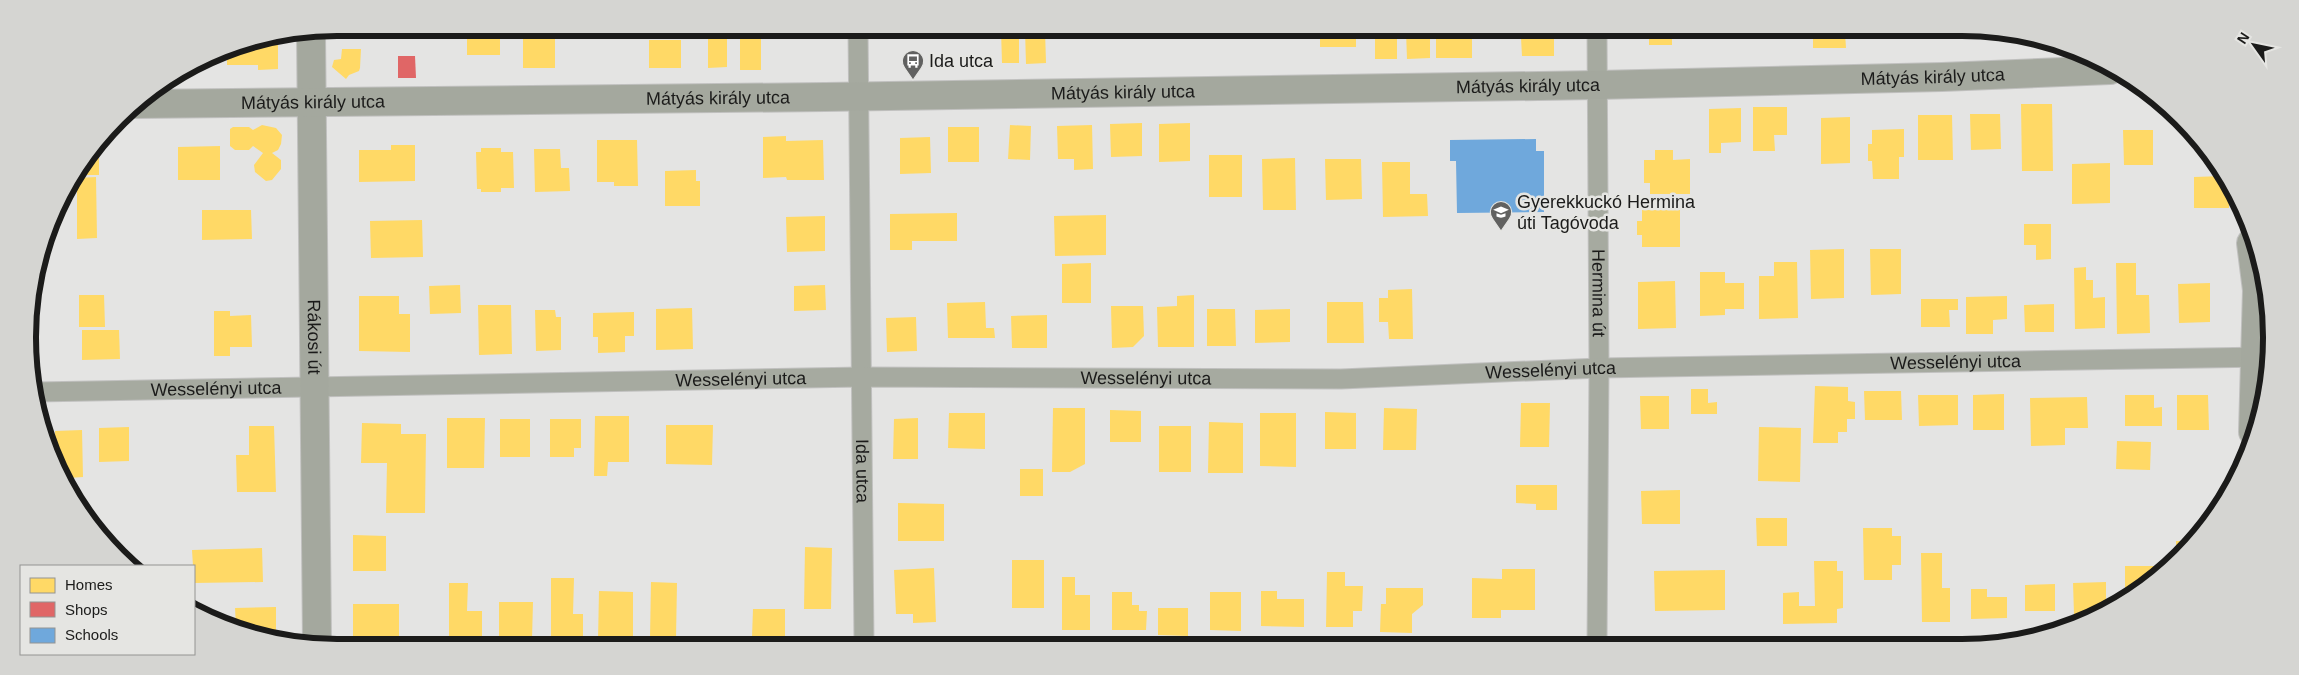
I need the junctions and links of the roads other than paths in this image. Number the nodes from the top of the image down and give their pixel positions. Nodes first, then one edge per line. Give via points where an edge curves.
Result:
1 (858, 36) edge
2 (1597, 36) edge
3 (311, 38) edge
4 (2101, 70) edge
5 (1597, 85) junction
6 (858, 97) junction
7 (312, 101) junction
8 (148, 104) edge
9 (2261, 305) edge
10 (2260, 357) edge
11 (1600, 368) junction
12 (862, 377) junction
13 (314, 387) junction
14 (41, 392) edge
15 (2256, 400) edge
16 (317, 638) edge
17 (864, 639) edge
18 (1597, 639) edge

1 - 6 street, Ida utca
2 - 5 street, Hermina út
3 - 7 street, Rákosi út
4 - 5 street, Mátyás király utca
5 - 6 street, Mátyás király utca
5 - 11 street, Hermina út
6 - 7 street, Mátyás király utca
6 - 12 street, Ida utca
7 - 8 street, Mátyás király utca
7 - 13 street, Rákosi út
9 - 10 street
10 - 11 street, Wesselényi utca
10 - 15 street
11 - 12 street, Wesselényi utca via 1341,379
11 - 18 street, Hermina út
12 - 13 street, Wesselényi utca
12 - 17 street, Ida utca
13 - 14 street, Wesselényi utca
13 - 16 street, Rákosi út

